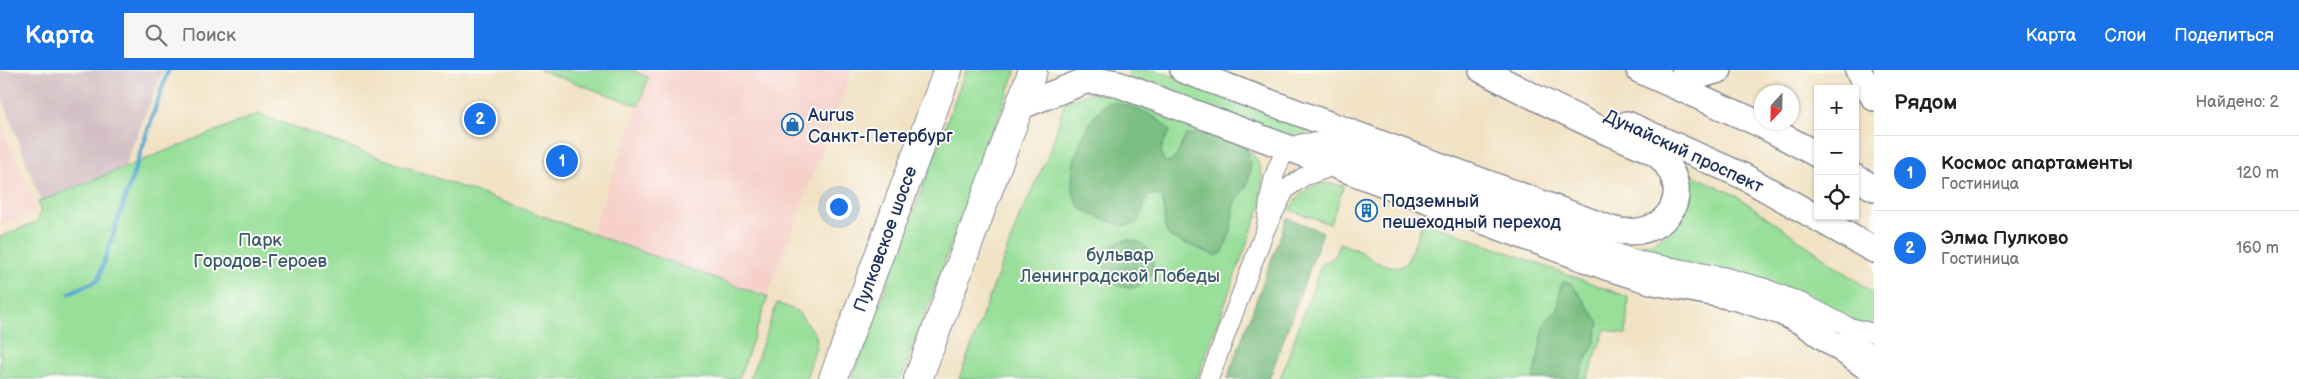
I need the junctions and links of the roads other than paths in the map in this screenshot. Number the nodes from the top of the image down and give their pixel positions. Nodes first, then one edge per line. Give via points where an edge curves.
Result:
1 (1033, 70) edge
2 (1183, 70) edge
3 (1484, 70) edge
4 (1639, 70) edge
5 (1685, 70) edge
6 (1720, 70) edge
7 (1858, 70) edge
8 (942, 76) edge
9 (1874, 98) edge
10 (1019, 107) junction
11 (1248, 133) junction
12 (1290, 148) junction
13 (1814, 153) edge
14 (1338, 165) junction
15 (1276, 173) junction
16 (1859, 179) edge
17 (1874, 188) edge
18 (1266, 228) junction
19 (1835, 228) junction
20 (1874, 250) edge
21 (1874, 266) edge
22 (1802, 322) junction
23 (1874, 333) edge
24 (1874, 353) edge
25 (1874, 372) edge
26 (833, 379) edge
27 (918, 379) edge
28 (1209, 379) edge

1 - 10 main road
2 - 3 main road via 1611,229 1643,232 1665,219 1674,204 1674,176 1659,156
3 - 19 main road, Дунайский проспект via 1659,137 1743,176
4 - 13 main road via 1760,124
5 - 6 main road via 1705,74
7 - 9 main road
8 - 26 main road, Пулковское шоссе
10 - 11 main road via 1066,87 1098,80 1112,82
10 - 27 main road
11 - 12 main road
11 - 15 street via 1270,153
12 - 14 main road
12 - 15 street
12 - 23 street via 1309,142 1325,143 1636,260 1722,276 1765,288 1849,327
14 - 18 street via 1303,176 1286,189
14 - 22 main road via 1620,272 1738,298
15 - 18 street
16 - 17 main road
18 - 28 street
19 - 20 main road, Дунайский проспект
19 - 21 main road
22 - 24 street
22 - 25 main road

